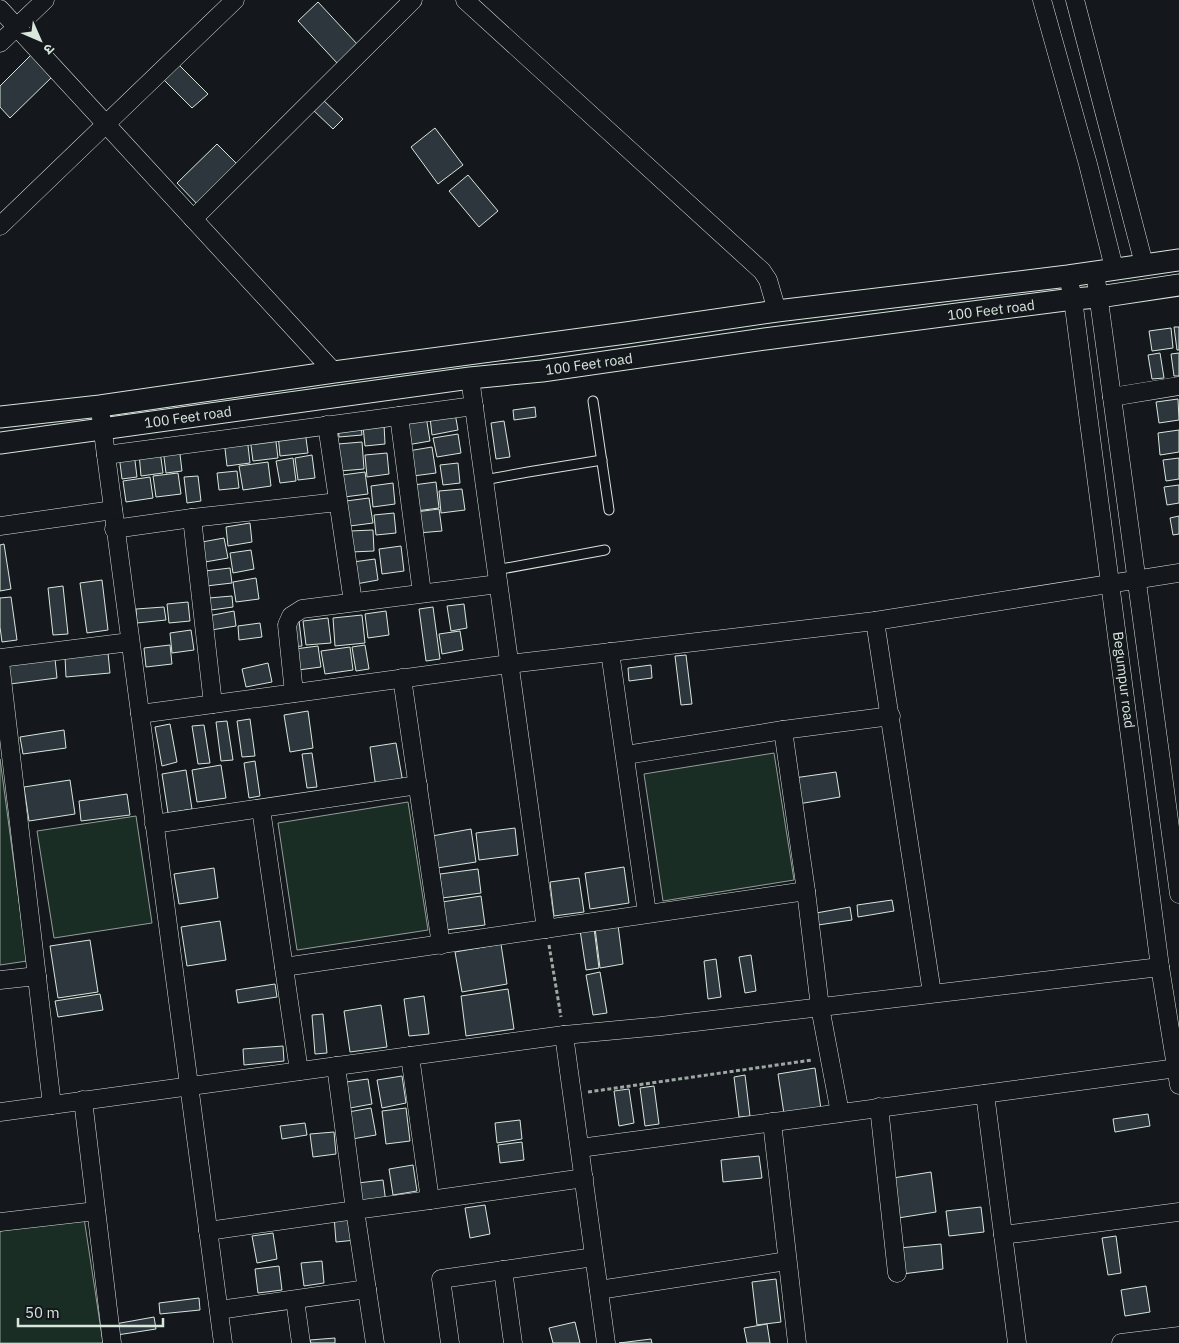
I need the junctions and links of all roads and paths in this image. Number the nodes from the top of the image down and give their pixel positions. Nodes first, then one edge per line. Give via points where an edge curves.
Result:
1 (45, 0) edge
2 (235, 0) edge
3 (413, 0) edge
4 (465, 0) edge
5 (1042, 0) edge
6 (1075, 0) edge
7 (0, 9) edge
8 (17, 27) junction
9 (0, 43) edge
10 (105, 123) junction
11 (193, 220) junction
12 (0, 226) edge
13 (1179, 260) edge
14 (1144, 264) junction
15 (1104, 270) junction
16 (1068, 276) junction
17 (1179, 285) edge
18 (1099, 297) junction
19 (1073, 299) junction
20 (777, 312) junction
21 (334, 372) junction
22 (470, 378) junction
23 (1179, 386) edge
24 (1112, 397) junction
25 (593, 401) dead end
26 (100, 406) junction
27 (474, 406) junction
28 (1, 414) edge
29 (399, 416) junction
30 (327, 425) junction
31 (102, 428) junction
32 (0, 443) edge
33 (106, 455) junction
34 (602, 460) junction
35 (484, 480) junction
36 (338, 502) junction
37 (113, 510) junction
38 (610, 510) dead end
39 (192, 518) junction
40 (0, 526) edge
41 (114, 529) junction
42 (605, 550) dead end
43 (1179, 573) edge
44 (497, 577) junction
45 (1136, 578) junction
46 (1111, 583) junction
47 (422, 593) junction
48 (353, 602) junction
49 (875, 621) junction
50 (130, 642) junction
51 (610, 652) junction
52 (0, 660) edge
53 (509, 664) junction
54 (402, 678) junction
55 (294, 693) junction
56 (213, 704) junction
57 (140, 714) junction
58 (891, 716) junction
59 (783, 730) junction
60 (626, 756) junction
61 (418, 786) junction
62 (261, 808) junction
63 (154, 824) junction
64 (806, 891) junction
65 (1179, 894) edge
66 (647, 913) junction
67 (546, 929) junction
68 (441, 945) junction
69 (1160, 966) junction
70 (284, 968) junction
71 (37, 976) junction
72 (0, 980) edge
73 (932, 992) junction
74 (820, 1007) junction
75 (1173, 1010) edge
76 (564, 1035) junction
77 (410, 1056) junction
78 (830, 1058) junction
79 (336, 1066) junction
80 (299, 1071) junction
81 (1178, 1076) edge
82 (189, 1086) junction
83 (572, 1094) junction
84 (985, 1094) junction
85 (83, 1100) junction
86 (52, 1105) junction
87 (879, 1107) junction
88 (0, 1112) edge
89 (840, 1113) junction
90 (772, 1122) junction
91 (580, 1148) junction
92 (584, 1178) junction
93 (430, 1200) junction
94 (355, 1210) junction
95 (96, 1211) junction
96 (1179, 1212) edge
97 (0, 1222) edge
98 (208, 1231) junction
99 (1004, 1235) junction
100 (594, 1257) junction
101 (787, 1261) junction
102 (503, 1270) junction
103 (897, 1272) dead end
104 (367, 1289) junction
105 (599, 1290) junction
106 (294, 1300) junction
107 (219, 1310) junction
108 (1179, 1336) edge
109 (112, 1343) edge
110 (223, 1343) edge
111 (301, 1343) edge
112 (375, 1343) edge
113 (450, 1343) edge
114 (513, 1343) edge
115 (606, 1343) edge
116 (797, 1343) edge
117 (1017, 1343) edge
118 (1121, 1343) edge

1 - 8 street
2 - 10 street
3 - 11 street
4 - 20 street via 762,271 768,280
5 - 15 street, Begumpur road via 1088,164
6 - 14 street
7 - 8 street
8 - 9 street
8 - 10 street
10 - 11 street
10 - 12 street
11 - 21 street
13 - 14 street, 100 Feet road
14 - 15 street, 100 Feet road
15 - 16 street, 100 Feet road
15 - 18 street, Begumpur road
16 - 19 street, Begumpur road
16 - 20 street, 100 Feet road
17 - 18 street, 100 Feet road
18 - 19 street, 100 Feet road
18 - 24 street, Begumpur road
19 - 22 street, 100 Feet road
19 - 46 street, Begumpur road
20 - 21 street, 100 Feet road
21 - 26 street, 100 Feet road
22 - 27 street
22 - 31 street, 100 Feet road
23 - 24 street
24 - 45 street, Begumpur road
25 - 34 lane
26 - 28 street, 100 Feet road
26 - 31 street
27 - 29 street
27 - 35 street
29 - 30 street
29 - 47 street
30 - 33 street
30 - 36 street
31 - 32 street, 100 Feet road
31 - 33 street
33 - 37 street
34 - 35 lane
34 - 38 lane
35 - 44 street
36 - 39 street
36 - 48 street
37 - 40 street
37 - 41 street
39 - 41 street
39 - 56 street
41 - 50 street
42 - 44 lane
43 - 45 street
44 - 47 street
44 - 53 street
45 - 46 street
45 - 65 street, Begumpur road
46 - 49 street
46 - 69 street, Begumpur road
47 - 48 street
48 - 55 street via 302,609 291,616 287,636
49 - 51 street
49 - 58 street
50 - 52 street
50 - 57 street
51 - 53 street
51 - 60 street
52 - 71 street
53 - 54 street
53 - 67 street
54 - 55 street
54 - 61 street
55 - 56 street
56 - 57 street
57 - 63 street
58 - 59 street
58 - 73 street
59 - 60 street
59 - 64 street
60 - 66 street
61 - 62 street
61 - 68 street
62 - 63 street
62 - 70 street
63 - 82 street
64 - 66 street
64 - 74 street
66 - 67 street
67 - 68 street
67 - 76 path
68 - 70 street
69 - 73 street
69 - 75 street, Begumpur road
70 - 80 street
71 - 72 street
71 - 86 street
73 - 74 street
74 - 76 street
74 - 78 street
75 - 81 street, Begumpur road
76 - 77 street
76 - 83 street
77 - 79 street
77 - 93 street
78 - 83 path
78 - 89 street
79 - 80 street
79 - 94 street
80 - 82 street
81 - 84 street
82 - 85 street
82 - 98 street
83 - 91 street
84 - 87 street
84 - 99 street
85 - 86 street
85 - 95 street
86 - 88 street
87 - 89 street
87 - 103 street
89 - 90 street
90 - 91 street
90 - 101 street
91 - 92 street
92 - 93 street
92 - 100 street
93 - 94 street
94 - 98 street
94 - 104 street
95 - 97 street
95 - 109 street
96 - 99 street
98 - 107 street
99 - 117 street
100 - 102 street
100 - 105 street
101 - 105 street
101 - 116 street
102 - 113 street via 441,1279
102 - 114 street
104 - 106 street
104 - 112 street
105 - 115 street
106 - 107 street
106 - 111 street
107 - 110 street
108 - 118 street

